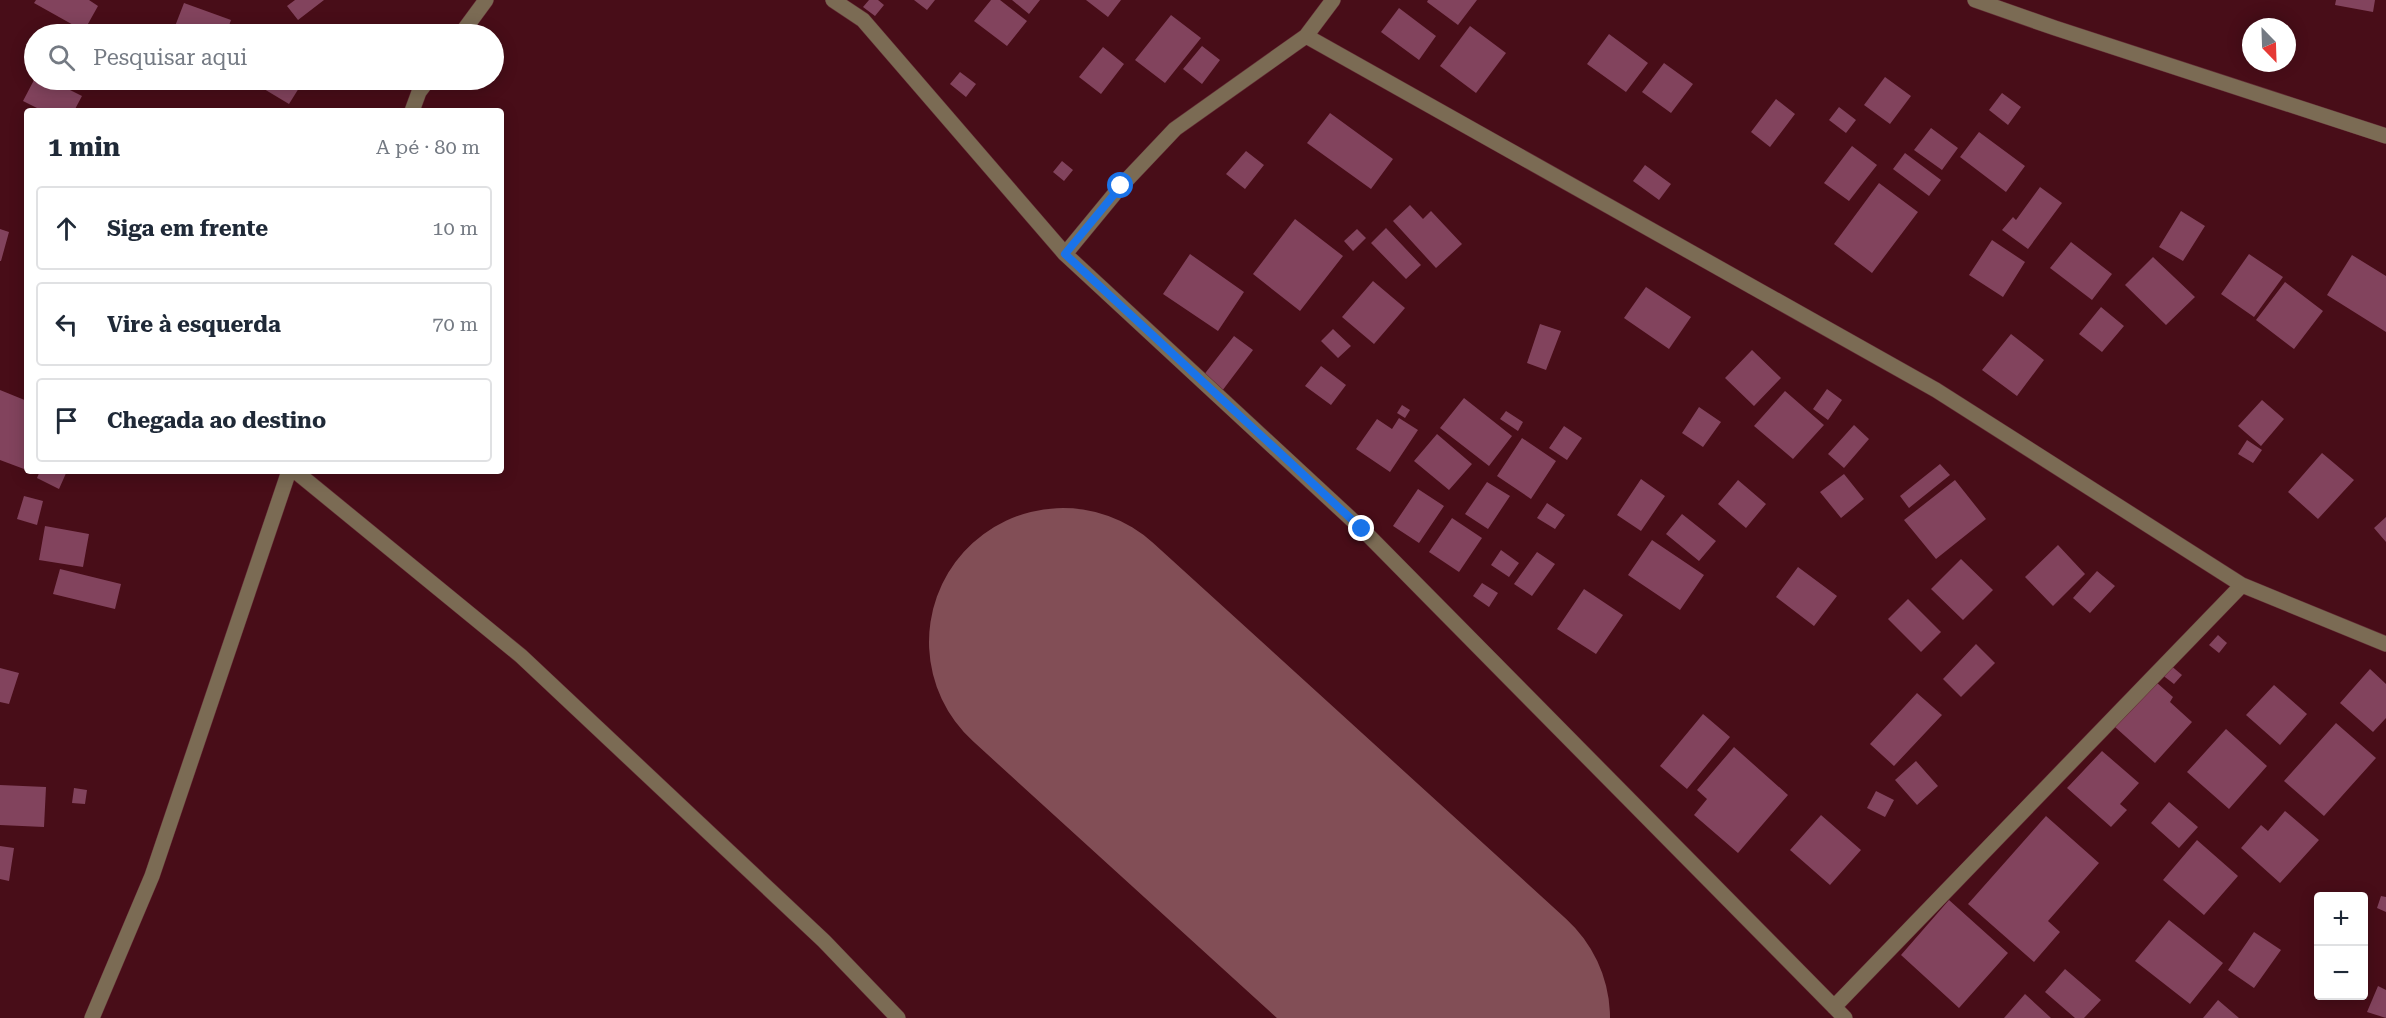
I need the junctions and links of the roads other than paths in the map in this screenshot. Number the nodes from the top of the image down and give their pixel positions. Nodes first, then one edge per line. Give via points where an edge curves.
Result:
1 (486, 0) edge
2 (833, 0) edge
3 (1333, 0) edge
4 (1975, 0) edge
5 (468, 24) edge
6 (1306, 36) junction
7 (420, 90) edge
8 (413, 108) edge
9 (2386, 136) edge
10 (1065, 254) junction
11 (288, 474) edge
12 (300, 474) edge
13 (2242, 585) junction
14 (2386, 644) edge
15 (1834, 1007) junction
16 (92, 1018) edge
17 (898, 1018) edge
18 (1845, 1018) edge

1 - 5 street
2 - 10 street via 863,20
3 - 6 street
4 - 9 street
6 - 10 street via 1175,129
6 - 13 street via 1936,390
7 - 8 street
10 - 15 street via 1362,529
11 - 16 street via 152,876
12 - 17 street via 521,656 824,941
13 - 14 street
13 - 15 street
15 - 18 street

